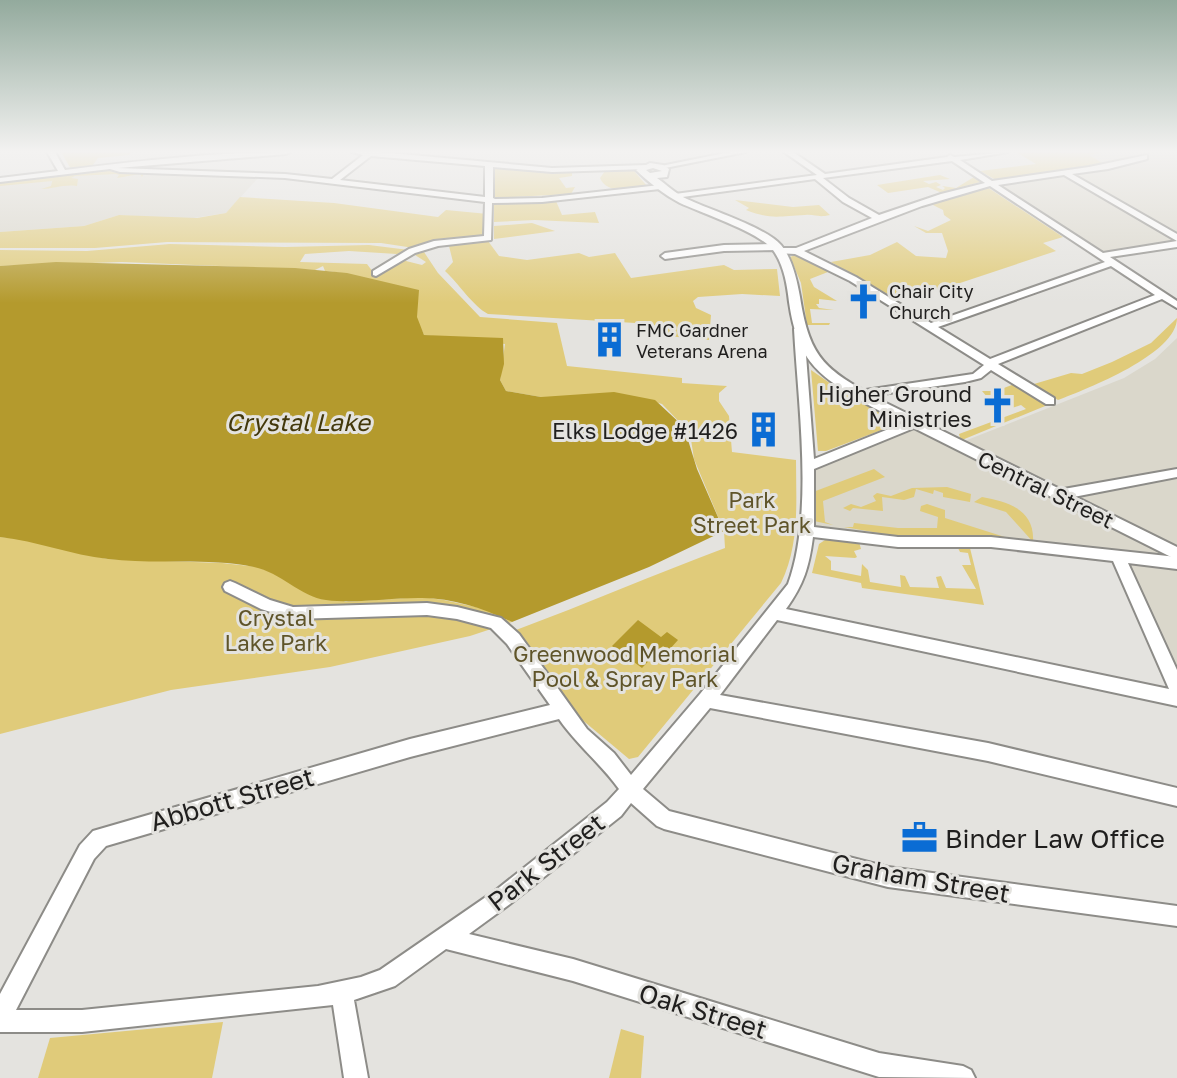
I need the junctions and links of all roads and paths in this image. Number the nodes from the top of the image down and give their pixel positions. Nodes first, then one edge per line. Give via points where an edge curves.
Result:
1 (489, 202) edge
2 (688, 202) edge
3 (850, 202) edge
4 (932, 202) edge
5 (1018, 202) edge
6 (1113, 202) edge
7 (880, 219) junction
8 (1177, 241) edge
9 (778, 249) junction
10 (797, 251) junction
11 (665, 256) dead end
12 (1100, 256) junction
13 (1110, 263) junction
14 (376, 273) dead end
15 (1162, 296) junction
16 (1177, 305) edge
17 (931, 326) junction
18 (799, 329) junction
19 (990, 364) junction
20 (820, 368) junction
21 (801, 373) junction
22 (859, 395) junction
23 (1050, 401) dead end
24 (915, 423) junction
25 (806, 467) junction
26 (1176, 475) edge
27 (1058, 495) junction
28 (806, 531) junction
29 (1177, 554) edge
30 (1118, 557) junction
31 (1177, 563) edge
32 (230, 587) dead end
33 (774, 613) junction
34 (1177, 688) edge
35 (1177, 698) edge
36 (706, 700) junction
37 (563, 710) junction
38 (631, 791) junction
39 (1177, 797) edge
40 (1177, 916) edge
41 (443, 938) junction
42 (342, 993) junction
43 (0, 1019) edge
44 (356, 1078) edge
45 (963, 1078) edge

1 - 14 street via 488,238 437,243
2 - 9 main road via 762,236
3 - 7 street
4 - 7 street
5 - 12 street
6 - 8 street
7 - 10 street
8 - 12 street
9 - 10 street
9 - 11 street
9 - 18 main road, Central Street via 791,277
10 - 17 street
12 - 13 street
13 - 15 street
13 - 17 street
15 - 16 street
15 - 19 street
17 - 19 street
18 - 20 main road, Central Street
18 - 21 street, Park Street
19 - 22 street via 965,379
19 - 23 street
20 - 21 street via 807,367
20 - 22 main road, Central Street
21 - 25 street, Park Street
22 - 24 main road, Central Street
24 - 25 street
24 - 27 main road, Central Street
25 - 28 street, Park Street
26 - 27 street
27 - 29 main road, Central Street
28 - 30 street via 904,542 991,542
28 - 33 street, Park Street via 802,571
30 - 31 street
30 - 34 street
32 - 37 street, Graham Street via 293,613 427,609 485,619 513,639
33 - 35 street
33 - 36 street, Park Street
36 - 38 street, Park Street
36 - 39 street via 988,752
37 - 38 street, Graham Street
37 - 43 street, Abbott Street via 410,748 100,838 87,852
38 - 40 street, Graham Street via 664,819 888,877
38 - 41 street, Park Street via 595,826
41 - 42 street, Park Street via 387,978
41 - 45 street, Oak Street via 573,970 879,1065
42 - 43 street, Park Street via 82,1021
42 - 44 street

